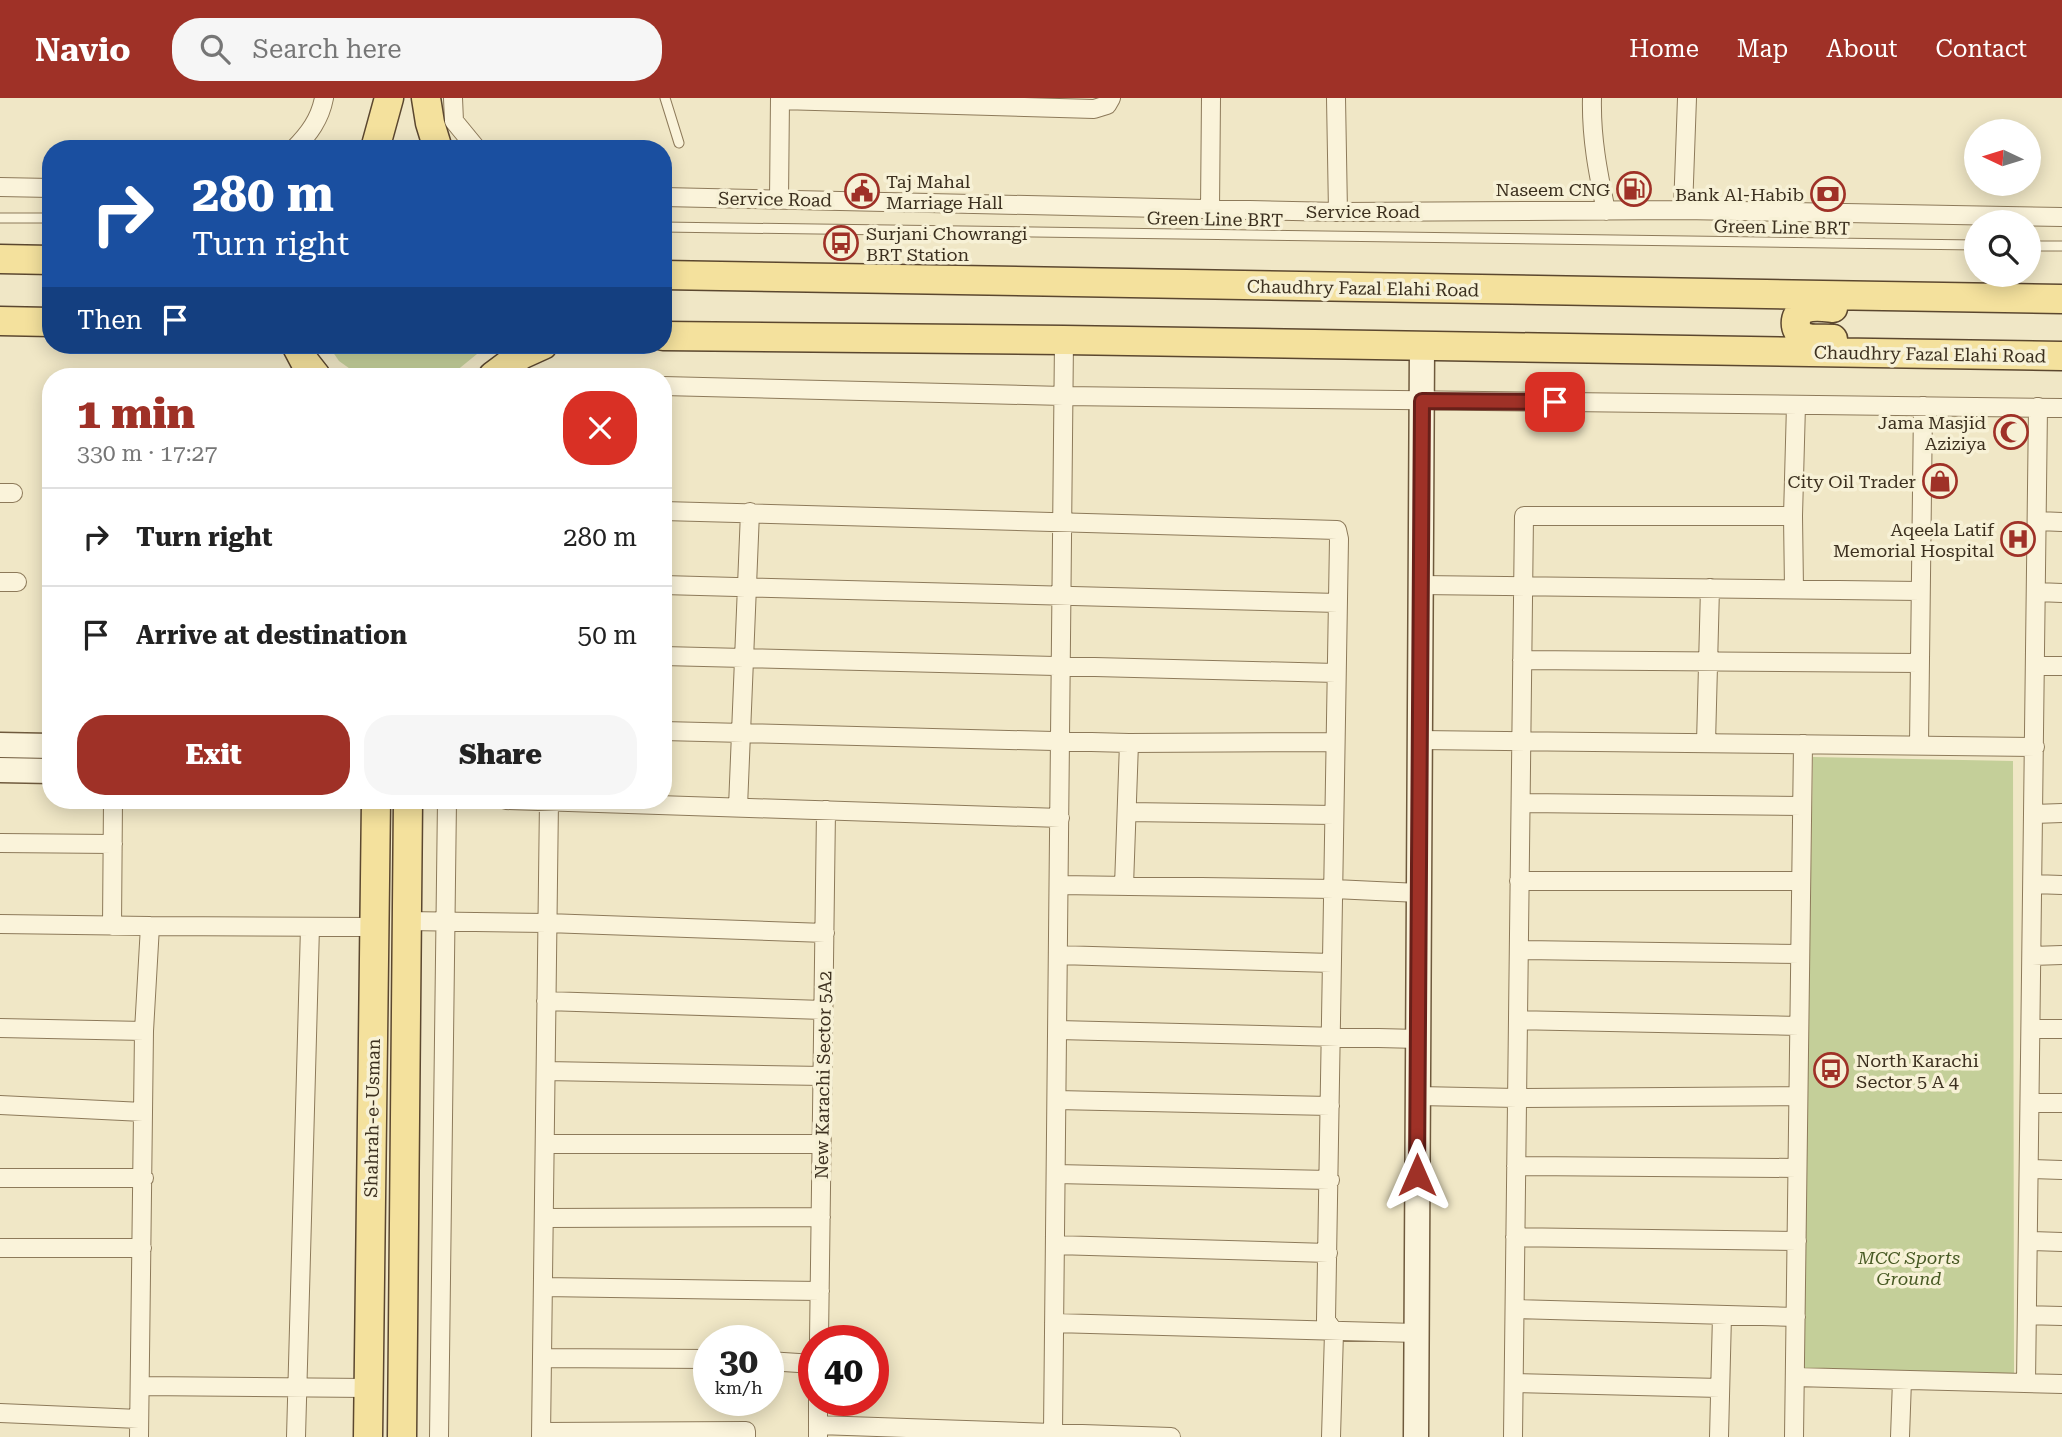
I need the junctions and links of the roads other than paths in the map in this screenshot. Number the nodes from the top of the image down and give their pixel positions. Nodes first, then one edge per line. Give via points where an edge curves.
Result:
1 (324, 98) edge
2 (389, 98) edge
3 (426, 98) edge
4 (453, 98) edge
5 (665, 98) edge
6 (1111, 98) edge
7 (1212, 98) edge
8 (1336, 98) edge
9 (1592, 98) edge
10 (1687, 98) edge
11 (780, 99) edge
12 (303, 140) edge
13 (377, 140) edge
14 (435, 140) edge
15 (470, 140) edge
16 (679, 143) dead end
17 (0, 187) edge
18 (42, 188) edge
19 (672, 197) edge
20 (779, 199) junction
21 (1210, 209) junction
22 (1683, 210) junction
23 (1606, 211) junction
24 (1338, 212) junction
25 (2062, 217) edge
26 (0, 218) edge
27 (42, 218) edge
28 (672, 227) edge
29 (1964, 245) edge
30 (2041, 246) edge
31 (2062, 246) edge
32 (0, 259) edge
33 (42, 261) edge
34 (672, 275) edge
35 (2062, 301) edge
36 (0, 321) edge
37 (42, 322) edge
38 (672, 336) edge
39 (1064, 340) junction
40 (1422, 346) junction
41 (523, 354) edge
42 (2062, 354) edge
43 (504, 368) edge
44 (672, 386) edge
45 (1063, 396) junction
46 (1422, 401) junction
47 (1796, 405) junction
48 (1923, 406) junction
49 (2038, 407) junction
50 (2062, 408) edge
51 (672, 512) edge
52 (750, 512) junction
53 (1793, 516) junction
54 (2038, 521) junction
55 (2062, 522) edge
56 (1062, 524) junction
57 (672, 585) edge
58 (1420, 585) junction
59 (747, 586) junction
60 (1523, 586) junction
61 (1710, 588) junction
62 (1794, 589) junction
63 (1920, 591) junction
64 (2037, 592) junction
65 (2062, 593) edge
66 (1062, 595) junction
67 (1338, 603) junction
68 (672, 656) edge
69 (745, 659) junction
70 (1522, 660) junction
71 (1708, 662) junction
72 (1920, 663) junction
73 (2036, 666) junction
74 (2062, 666) edge
75 (1061, 667) junction
76 (1336, 673) junction
77 (672, 731) edge
78 (743, 733) junction
79 (1060, 740) junction
80 (1420, 740) junction
81 (1521, 741) junction
82 (1129, 743) junction
83 (1335, 743) junction
84 (1706, 743) junction
85 (1803, 744) junction
86 (0, 745) edge
87 (1919, 745) junction
88 (42, 746) edge
89 (2035, 747) junction
90 (0, 770) edge
91 (42, 771) edge
92 (1521, 803) junction
93 (672, 805) edge
94 (738, 807) junction
95 (1802, 807) junction
96 (113, 809) edge
97 (376, 809) edge
98 (408, 809) edge
99 (447, 809) edge
100 (549, 809) edge
101 (826, 810) junction
102 (1126, 812) junction
103 (2062, 813) edge
104 (2034, 814) junction
105 (1334, 815) junction
106 (1059, 818) junction
107 (0, 843) edge
108 (113, 844) junction
109 (1520, 881) junction
110 (1801, 881) junction
111 (2033, 884) junction
112 (1059, 885) junction
113 (2062, 885) edge
114 (1124, 886) junction
115 (1334, 889) junction
116 (1419, 893) junction
117 (406, 921) junction
118 (446, 921) junction
119 (547, 923) junction
120 (0, 924) edge
121 (112, 926) junction
122 (150, 926) junction
123 (310, 927) junction
124 (375, 927) junction
125 (825, 933) junction
126 (1519, 950) junction
127 (1800, 954) junction
128 (1058, 955) junction
129 (2062, 955) edge
130 (2032, 956) junction
131 (1332, 963) junction
132 (547, 1001) junction
133 (823, 1010) junction
134 (1518, 1020) junction
135 (1799, 1026) junction
136 (0, 1028) edge
137 (2031, 1029) junction
138 (2062, 1029) edge
139 (1058, 1030) junction
140 (144, 1031) junction
141 (1331, 1036) junction
142 (1418, 1039) junction
143 (546, 1072) junction
144 (823, 1076) junction
145 (1418, 1096) junction
146 (1798, 1096) junction
147 (1517, 1098) junction
148 (1057, 1100) junction
149 (2062, 1103) edge
150 (2030, 1104) junction
151 (0, 1105) edge
152 (1330, 1106) junction
153 (143, 1112) junction
154 (545, 1144) junction
155 (822, 1144) junction
156 (1516, 1166) junction
157 (1797, 1168) junction
158 (2029, 1169) junction
159 (2062, 1170) edge
160 (1056, 1174) junction
161 (0, 1178) edge
162 (144, 1178) junction
163 (1330, 1180) junction
164 (821, 1217) junction
165 (544, 1218) junction
166 (1516, 1237) junction
167 (1797, 1241) junction
168 (2028, 1241) junction
169 (2062, 1242) edge
170 (1055, 1245) junction
171 (0, 1248) edge
172 (142, 1248) junction
173 (1328, 1252) junction
174 (543, 1287) junction
175 (820, 1291) junction
176 (1514, 1309) junction
177 (1721, 1315) junction
178 (2027, 1315) junction
179 (2062, 1316) edge
180 (1796, 1317) junction
181 (1054, 1323) junction
182 (819, 1325) edge
183 (1334, 1332) junction
184 (1416, 1333) junction
185 (542, 1358) junction
186 (693, 1359) edge
187 (1795, 1377) junction
188 (1902, 1380) junction
189 (2026, 1382) junction
190 (1514, 1383) junction
191 (2062, 1384) edge
192 (140, 1386) junction
193 (298, 1388) junction
194 (368, 1388) junction
195 (1720, 1388) junction
196 (0, 1413) edge
197 (139, 1428) edge
198 (818, 1431) edge
199 (1053, 1432) junction
200 (541, 1434) edge
201 (1141, 1436) edge
202 (296, 1437) edge
203 (368, 1437) edge
204 (402, 1437) edge
205 (439, 1437) edge
206 (746, 1437) edge
207 (1171, 1437) edge
208 (1331, 1437) edge
209 (1416, 1437) edge
210 (1513, 1437) edge
211 (1719, 1437) edge
212 (1794, 1437) edge
213 (1900, 1437) edge

1 - 12 street via 321,112
2 - 13 main road
3 - 14 main road
4 - 15 street via 454,121
5 - 16 lane
6 - 11 street via 1107,105 1094,109
7 - 21 street
8 - 24 street
9 - 23 street via 1591,126
10 - 22 street
11 - 20 street
17 - 18 street
19 - 20 street, Service Road
20 - 21 street, Service Road
21 - 24 street, Service Road
22 - 23 street, Service Road
22 - 25 street, Service Road
23 - 24 street, Service Road
26 - 27 lane
28 - 29 lane, Green Line BRT
30 - 31 lane
32 - 33 main road
34 - 35 main road, Chaudhry Fazal Elahi Road
35 - 42 main road via 2021,309 1815,307 1801,312 1796,325 1808,338 2017,341
36 - 37 main road
38 - 39 main road, Chaudhry Fazal Elahi Road
39 - 40 main road, Chaudhry Fazal Elahi Road
39 - 45 street
40 - 42 main road, Chaudhry Fazal Elahi Road
40 - 46 street
41 - 43 main road
44 - 45 street
45 - 46 street
45 - 56 street
46 - 47 street
46 - 58 street
47 - 48 street
47 - 53 street
48 - 49 street
48 - 63 street
49 - 50 street
49 - 54 street
51 - 52 street
52 - 56 street
52 - 59 street
53 - 60 street via 1524,516
53 - 62 street
54 - 55 street
54 - 64 street
56 - 66 street
56 - 67 street via 1337,530
57 - 59 street
58 - 60 street
58 - 80 street
59 - 66 street
59 - 69 street
60 - 61 street
60 - 70 street
61 - 62 street
61 - 71 street
62 - 63 street
63 - 72 street
64 - 65 street
64 - 73 street
66 - 67 street
66 - 75 street
67 - 76 street
68 - 69 street
69 - 75 street
69 - 78 street
70 - 71 street
70 - 81 street
71 - 72 street
71 - 84 street
72 - 87 street
73 - 74 street
73 - 89 street
75 - 76 street
75 - 79 street
76 - 83 street
77 - 78 street
78 - 79 street
78 - 94 street
79 - 82 street
79 - 106 street
80 - 81 street
80 - 116 street
81 - 84 street
81 - 92 street
82 - 83 street
82 - 102 street
83 - 105 street
84 - 85 street
85 - 87 street
85 - 95 street
86 - 88 street
87 - 89 street
89 - 104 street
90 - 91 street
92 - 95 street
92 - 109 street
93 - 94 street
94 - 101 street
95 - 110 street
96 - 108 street
97 - 124 main road, Shahrah-e-Usman
98 - 117 main road, Shahrah-e-Usman
99 - 118 street
100 - 119 street
101 - 106 street
101 - 125 street, New Karachi Sector 5A2
102 - 105 street
102 - 114 street
103 - 104 street
104 - 111 street
105 - 115 street
106 - 112 street
107 - 108 street
108 - 121 street
109 - 110 street
109 - 126 street
110 - 127 street
111 - 113 street
111 - 130 street
112 - 114 street
112 - 128 street
114 - 115 street
115 - 116 street
115 - 131 street
116 - 142 street
117 - 118 street
117 - 204 main road, Shahrah-e-Usman
118 - 119 street
118 - 205 street
119 - 125 street
119 - 132 street
120 - 121 street
121 - 122 street
122 - 123 street
122 - 140 street
123 - 124 street
123 - 193 street
124 - 194 main road, Shahrah-e-Usman
125 - 133 street, New Karachi Sector 5A2
126 - 127 street
126 - 134 street
127 - 135 street
128 - 131 street
128 - 139 street
129 - 130 street
130 - 137 street
131 - 141 street
132 - 133 street
132 - 143 street
133 - 144 street, New Karachi Sector 5A2
134 - 135 street
134 - 147 street
135 - 146 street
136 - 140 street
137 - 138 street
137 - 150 street
139 - 141 street
139 - 148 street
140 - 153 street
141 - 142 street
141 - 152 street
142 - 145 street
143 - 144 street
143 - 154 street
144 - 155 street, New Karachi Sector 5A2
145 - 147 street
145 - 184 street
146 - 147 street
146 - 157 street
147 - 156 street
148 - 152 street
148 - 160 street
149 - 150 street
150 - 158 street
151 - 153 street
152 - 163 street
153 - 162 street
154 - 155 street
154 - 165 street
155 - 164 street, New Karachi Sector 5A2
156 - 157 street
156 - 166 street
157 - 167 street
158 - 159 street
158 - 168 street
160 - 163 street
160 - 170 street
161 - 162 street
162 - 172 street
163 - 173 street
164 - 165 street
164 - 175 street, New Karachi Sector 5A2
165 - 174 street
166 - 167 street
166 - 176 street
167 - 180 street
168 - 169 street
168 - 178 street
170 - 173 street
170 - 181 street
171 - 172 street
172 - 192 street
173 - 183 street via 1326,1320
174 - 175 street
174 - 185 street
175 - 182 street, New Karachi Sector 5A2
176 - 177 street
176 - 190 street
177 - 180 street
177 - 195 street
178 - 179 street
178 - 189 street
180 - 187 street
181 - 183 street
181 - 199 street
183 - 184 street
183 - 208 street
184 - 209 street
185 - 186 street
185 - 200 street
187 - 188 street
187 - 212 street
188 - 189 street
188 - 213 street
189 - 191 street
190 - 195 street
190 - 210 street
192 - 193 street
192 - 197 street
193 - 194 street
193 - 202 street
194 - 203 main road, Shahrah-e-Usman
195 - 211 street
196 - 197 street
198 - 199 street
199 - 201 street
200 - 206 street via 746,1431
201 - 207 street

